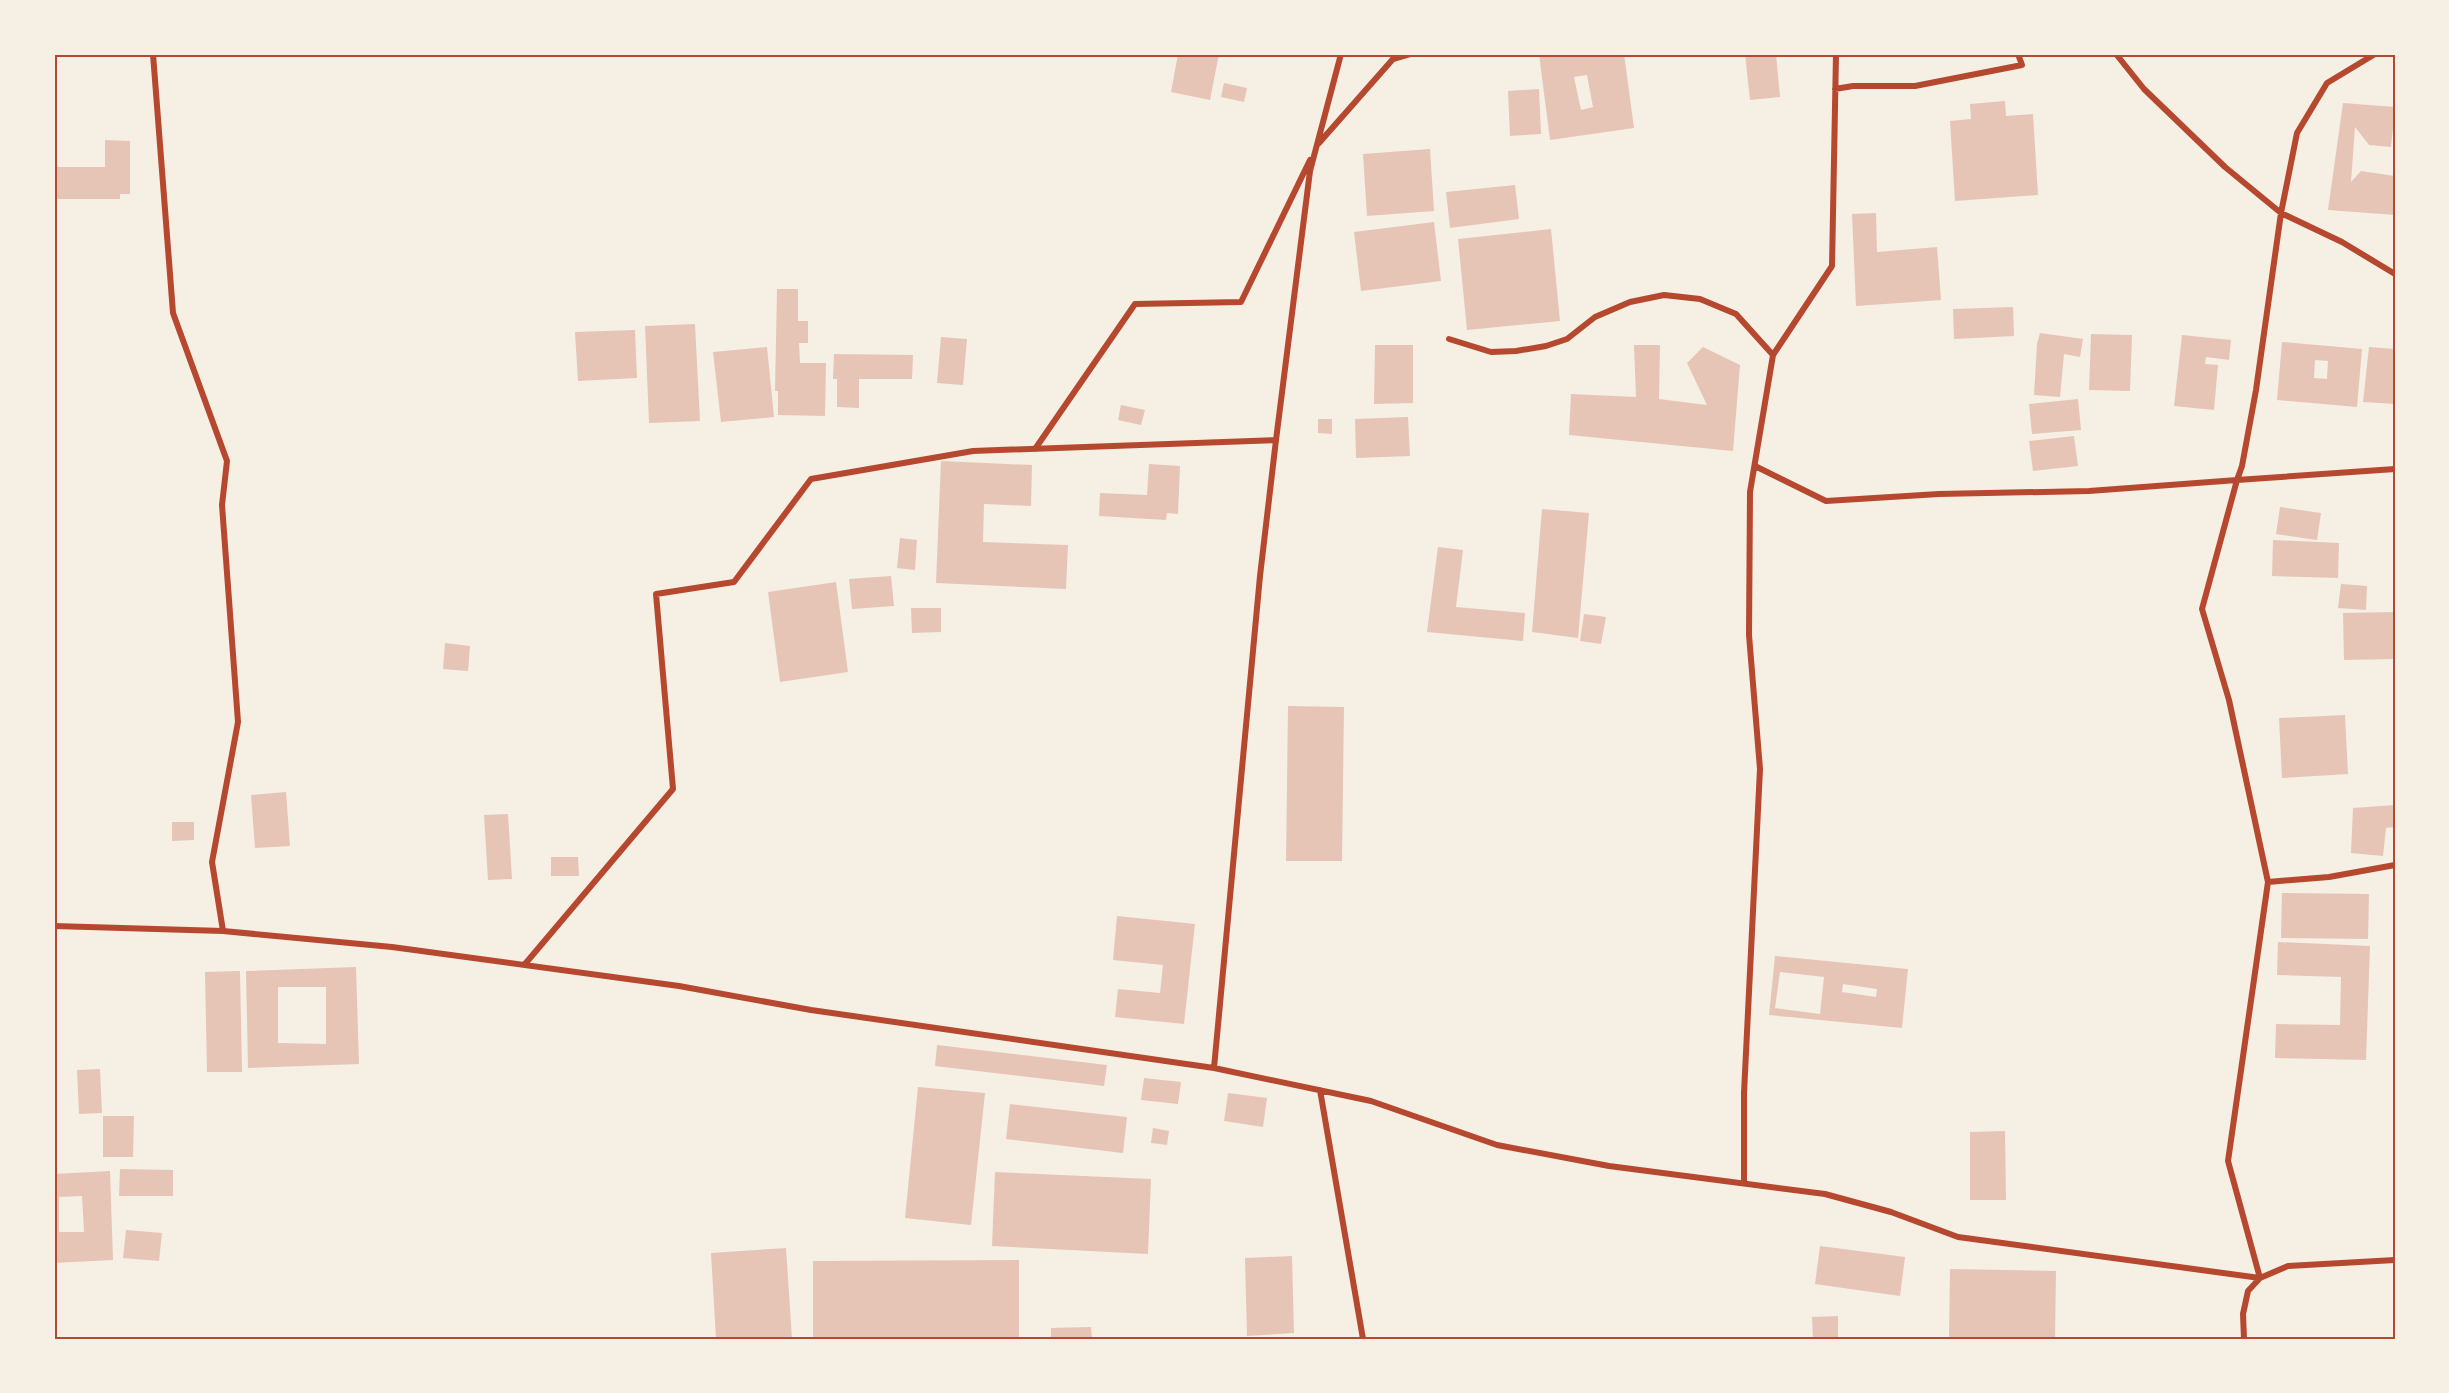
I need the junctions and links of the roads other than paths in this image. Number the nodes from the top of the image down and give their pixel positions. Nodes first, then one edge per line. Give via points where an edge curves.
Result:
1 (153, 54) edge
2 (1341, 54) edge
3 (1410, 54) edge
4 (1836, 54) edge
5 (2018, 54) edge
6 (2116, 54) edge
7 (2375, 54) edge
8 (1835, 89) junction
9 (1317, 146) junction
10 (2281, 213) junction
11 (2395, 274) edge
12 (1449, 339) dead end
13 (1773, 355) junction
14 (1276, 440) junction
15 (1035, 449) junction
16 (1755, 466) junction
17 (2395, 469) edge
18 (2236, 480) junction
19 (2395, 865) edge
20 (2268, 882) junction
21 (54, 926) edge
22 (223, 931) junction
23 (525, 964) junction
24 (1214, 1068) junction
25 (1320, 1090) junction
26 (1744, 1183) junction
27 (2395, 1260) edge
28 (2260, 1278) junction
29 (1363, 1339) edge
30 (2244, 1339) edge

1 - 22 street via 173,313 227,461 222,505 238,722 212,862
2 - 9 street
3 - 9 street via 1393,59
4 - 8 street
5 - 8 street via 2022,65 1915,86
6 - 10 street via 2144,89 2225,167
7 - 10 street via 2328,83 2297,134
8 - 13 street via 1832,266
9 - 14 street via 1310,171
9 - 15 street via 1241,302 1135,304
10 - 11 street via 2342,242
10 - 18 street via 2256,390
12 - 13 street via 1491,352 1546,346 1567,339 1595,317 1630,302 1664,295 1700,299 1736,314
13 - 16 street
14 - 15 street
14 - 24 street
15 - 23 street via 973,451 811,479 734,582 656,594 673,789
16 - 18 street via 1826,501 2089,491
16 - 26 street via 1750,492 1749,635 1760,769 1746,1022
17 - 18 street
18 - 20 street via 2202,609 2229,700
19 - 20 street via 2329,877
20 - 28 street via 2228,1161
21 - 22 street
22 - 23 street via 392,946
23 - 24 street via 679,986 811,1011
24 - 25 street
25 - 26 street via 1371,1101 1497,1145 1609,1166
25 - 29 street
26 - 28 street via 1825,1194 1891,1212 1958,1237
27 - 28 street via 2288,1266
28 - 30 street via 2248,1292 2243,1314

